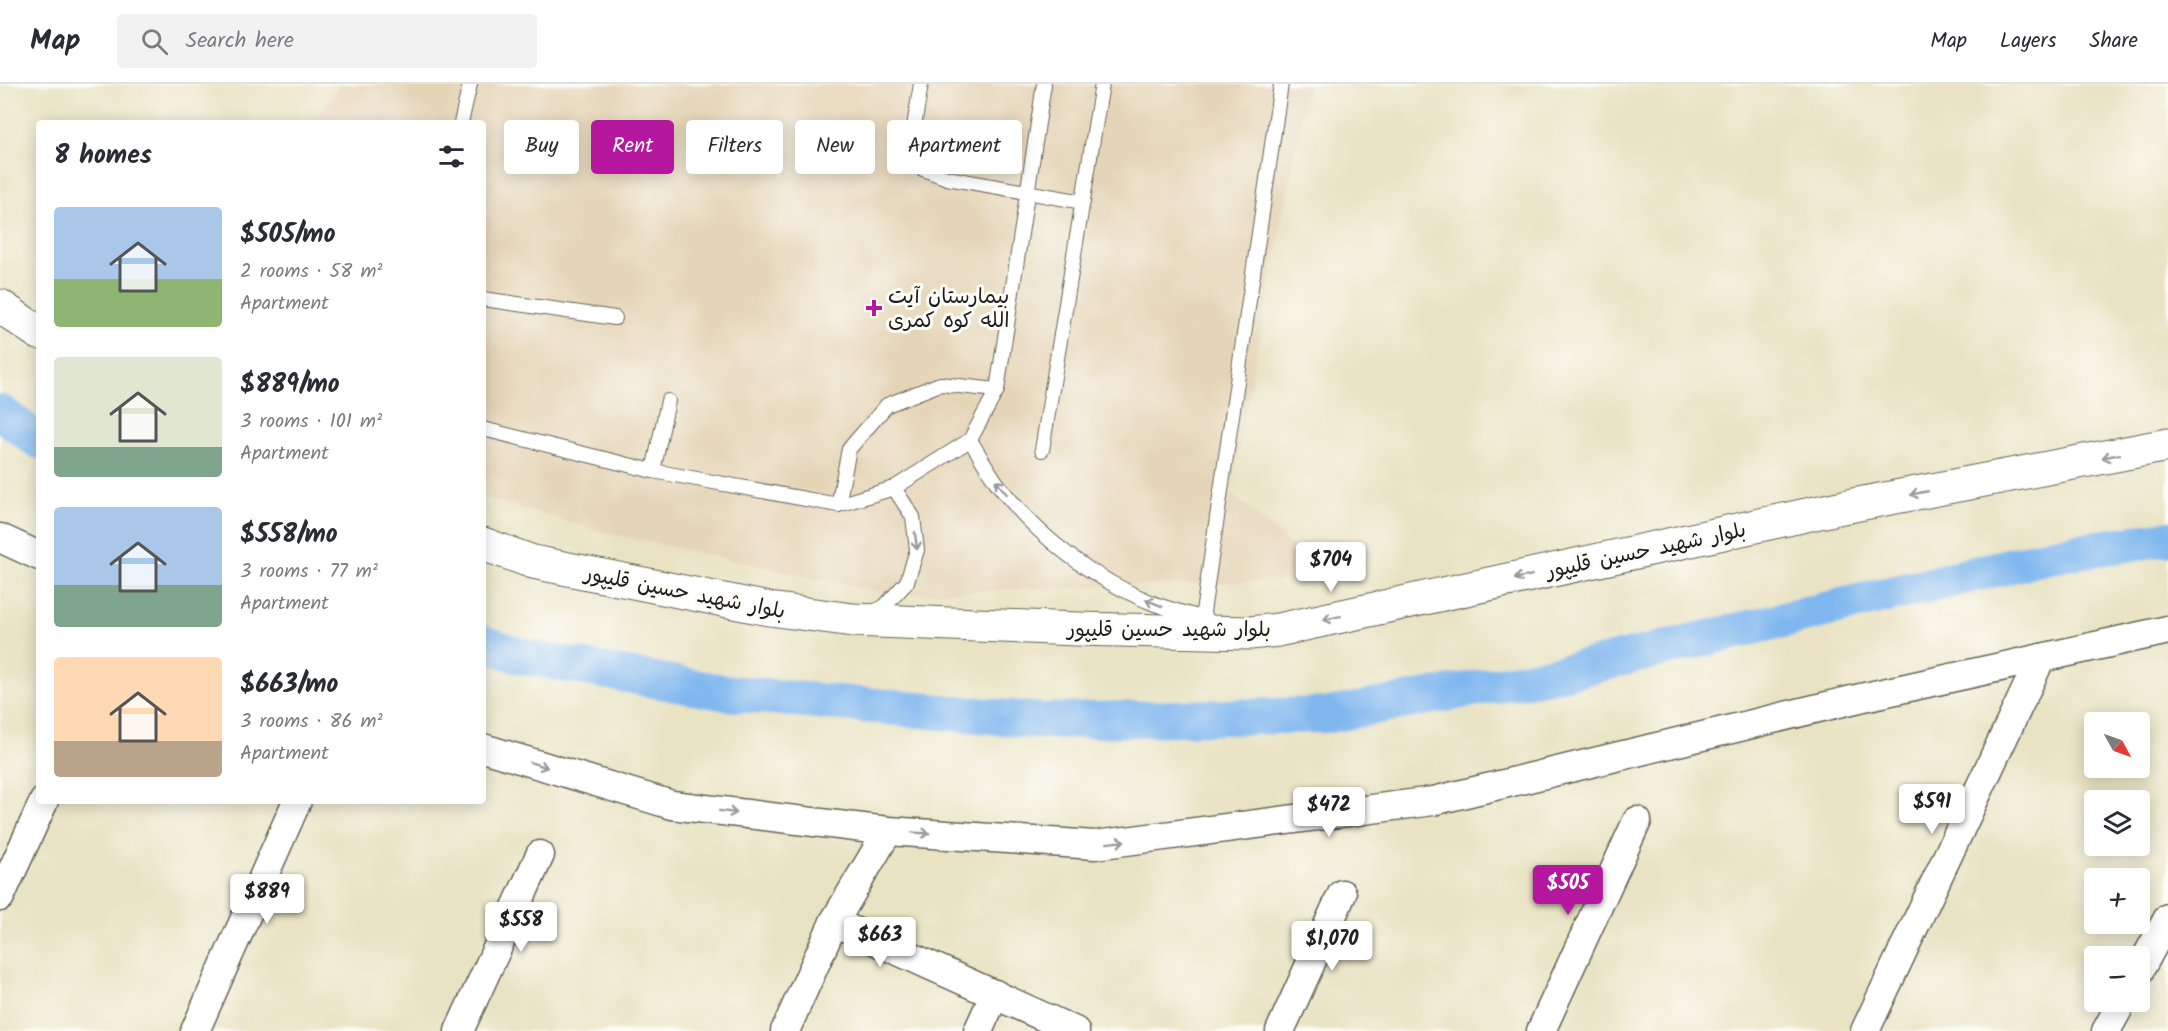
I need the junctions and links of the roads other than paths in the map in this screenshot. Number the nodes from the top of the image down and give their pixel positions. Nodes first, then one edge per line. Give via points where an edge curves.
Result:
1 (470, 84) edge
2 (921, 84) edge
3 (1044, 84) edge
4 (1102, 84) edge
5 (1281, 84) edge
6 (462, 120) edge
7 (1027, 192) junction
8 (1083, 202) junction
9 (486, 299) edge
10 (0, 306) edge
11 (615, 318) dead end
12 (36, 331) edge
13 (997, 390) junction
14 (668, 401) dead end
15 (486, 430) edge
16 (970, 440) junction
17 (2168, 446) edge
18 (1042, 450) dead end
19 (653, 471) junction
20 (894, 488) junction
21 (838, 505) junction
22 (0, 538) edge
23 (486, 545) edge
24 (36, 555) edge
25 (1202, 619) junction
26 (853, 620) junction
27 (2168, 630) edge
28 (1250, 633) junction
29 (2041, 658) junction
30 (486, 749) edge
31 (43, 804) edge
32 (296, 804) edge
33 (1637, 821) dead end
34 (888, 831) junction
35 (540, 855) dead end
36 (1342, 894) dead end
37 (0, 897) edge
38 (2168, 918) edge
39 (834, 922) junction
40 (2150, 951) edge
41 (994, 994) junction
42 (2116, 1012) edge
43 (195, 1031) edge
44 (459, 1031) edge
45 (785, 1031) edge
46 (978, 1031) edge
47 (1076, 1031) edge
48 (1280, 1031) edge
49 (1541, 1031) edge
50 (1865, 1031) edge
51 (2106, 1031) edge

1 - 6 lane
2 - 7 lane via 910,151 923,169 947,178
3 - 7 lane
4 - 8 lane
5 - 25 lane
7 - 8 lane
7 - 13 lane
8 - 18 lane
9 - 11 lane
10 - 12 street
13 - 16 lane
13 - 21 lane via 940,384 887,405 849,449
14 - 19 lane
15 - 19 lane
16 - 20 lane
25 -> 16 lane via 1109,582 1068,554 1030,520 997,482
17 -> 28 street, بلوار شهید حسین قلیپور via 1843,507
19 - 21 lane
20 - 21 lane
20 -> 26 lane via 913,517 918,550 907,582 884,607
22 - 24 street
23 - 26 street, بلوار شهید حسین قلیپور via 533,562 769,609
25 - 28 lane
26 - 28 street, بلوار شهید حسین قلیپور
27 - 29 street
34 -> 29 street via 1095,844 1433,801
29 - 50 street
30 -> 34 street via 672,805
31 - 37 street
32 - 43 street
33 - 49 street
34 - 39 street
35 - 44 street
36 - 48 street
38 - 40 street
39 - 41 street
39 - 45 street
41 - 46 street
41 - 47 street
42 - 51 street

